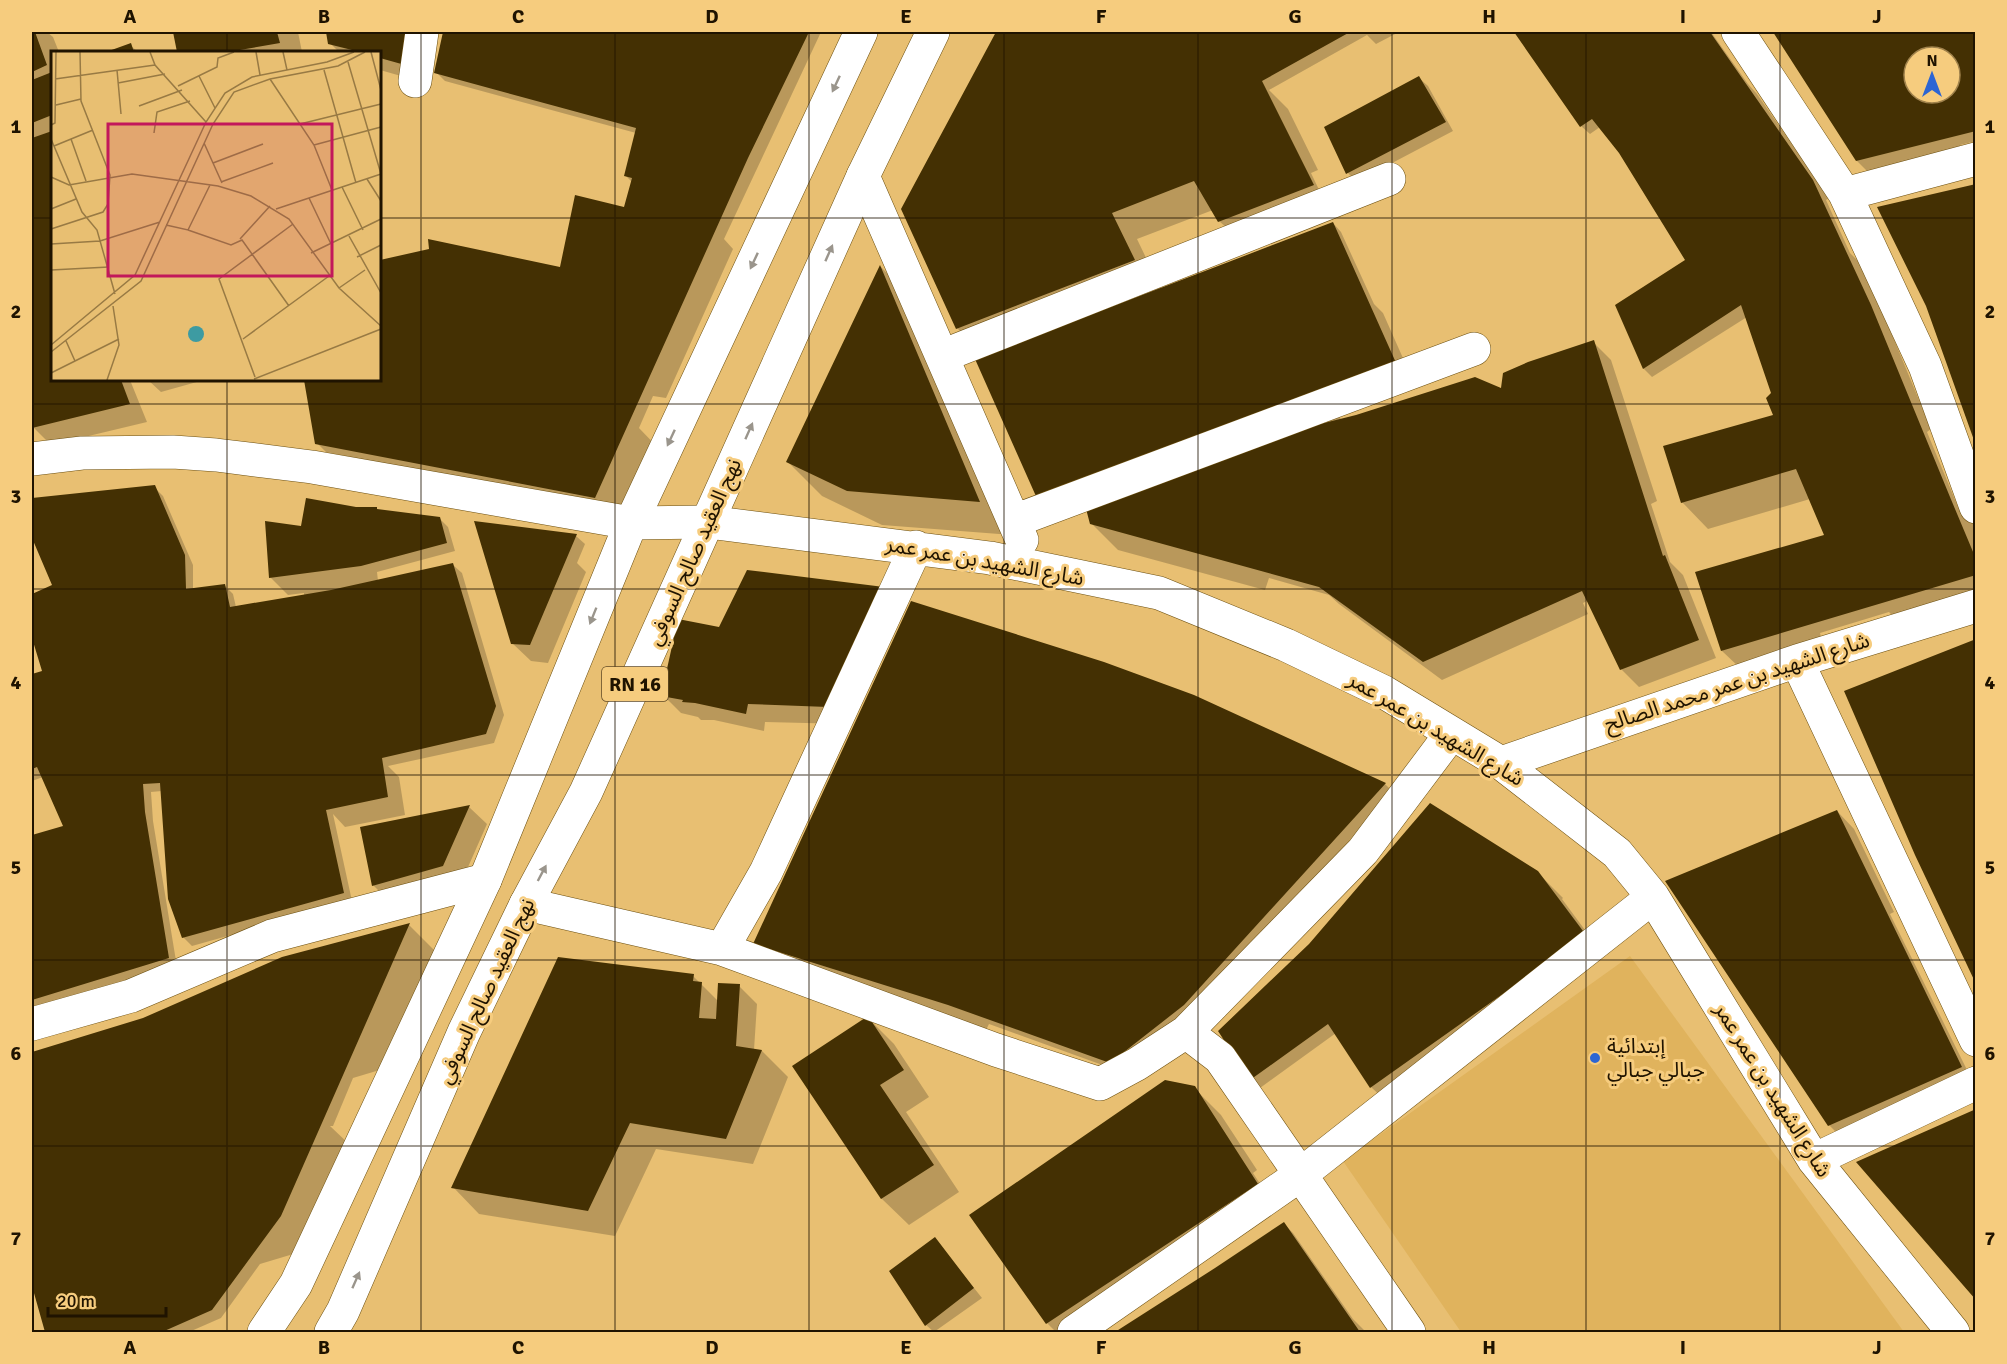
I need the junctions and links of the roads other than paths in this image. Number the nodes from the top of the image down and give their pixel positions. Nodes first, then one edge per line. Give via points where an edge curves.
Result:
1 (422, 32) edge
2 (861, 32) edge
3 (933, 32) edge
4 (1738, 32) edge
5 (414, 81) dead end
6 (1976, 159) edge
7 (863, 176) junction
8 (1389, 178) dead end
9 (1845, 194) junction
10 (1474, 349) dead end
11 (942, 356) junction
12 (32, 459) edge
13 (1976, 507) edge
14 (1014, 521) junction
15 (708, 522) junction
16 (631, 523) junction
17 (916, 547) junction
18 (1035, 568) junction
19 (1976, 606) edge
20 (1797, 661) junction
21 (1451, 734) junction
22 (1501, 763) junction
23 (485, 880) junction
24 (1653, 897) junction
25 (526, 904) junction
26 (722, 949) junction
27 (32, 1024) edge
28 (1186, 1032) junction
29 (1976, 1040) edge
30 (1976, 1083) edge
31 (1814, 1160) junction
32 (1300, 1175) junction
33 (264, 1332) edge
34 (331, 1332) edge
35 (1074, 1332) edge
36 (1409, 1332) edge
37 (1953, 1332) edge

1 - 5 street
2 -> 16 street, RN 16
3 - 7 street, نهج العقيد صالح السوفي / RN 16
4 - 9 street
6 - 9 street
7 - 11 street
15 -> 7 street, نهج العقيد صالح السوفي / RN 16
8 - 11 street
9 - 13 street via 1925,366
10 - 14 street
11 - 14 street
12 - 16 street, شارع الشهيد بن عمر عمر via 82,453 216,454
14 - 18 street
15 - 16 street, شارع الشهيد بن عمر عمر
15 - 17 street, شارع الشهيد بن عمر عمر
25 -> 15 street, نهج العقيد صالح السوفي / RN 16 via 586,792
16 -> 23 street, RN 16
17 - 18 street, شارع الشهيد بن عمر عمر
17 - 26 street via 766,872
18 - 21 street, شارع الشهيد بن عمر عمر via 1159,593 1286,645 1384,692
19 - 20 street, شارع الشهيد بن عمر محمد الصالح
20 - 22 street, شارع الشهيد بن عمر محمد الصالح
20 - 29 street
21 - 22 street, شارع الشهيد بن عمر عمر
21 - 28 street via 1363,851
22 - 24 street, شارع الشهيد بن عمر عمر via 1617,854
23 - 27 street via 272,936 131,996
23 - 33 street, RN 16 via 296,1284
24 - 31 street, شارع الشهيد بن عمر عمر
24 - 32 street
25 - 26 street
34 -> 25 street, نهج العقيد صالح السوفي / RN 16 via 464,1032
26 - 28 street via 1100,1084
28 - 32 street via 1220,1058
30 - 31 street
31 - 37 street, شارع الشهيد بن عمر عمر
32 - 35 street
32 - 36 street

